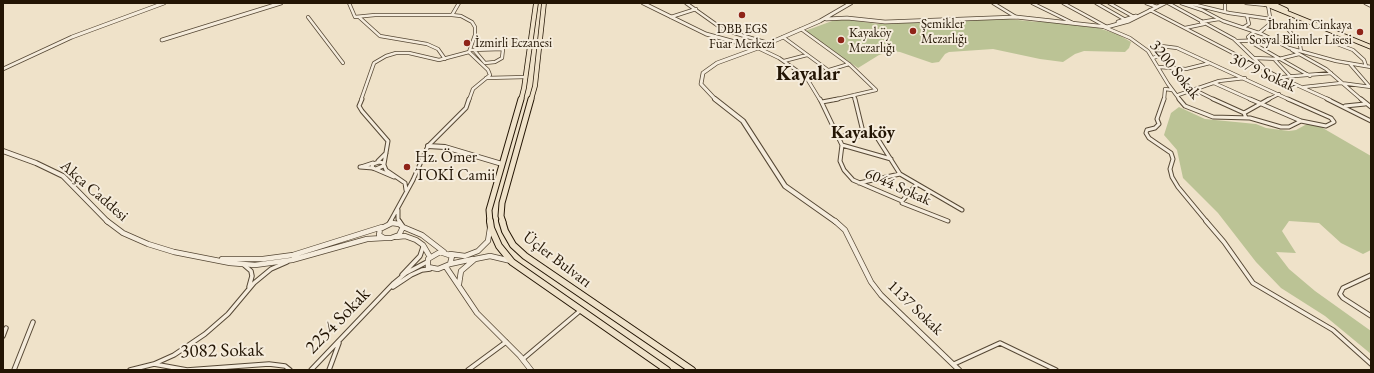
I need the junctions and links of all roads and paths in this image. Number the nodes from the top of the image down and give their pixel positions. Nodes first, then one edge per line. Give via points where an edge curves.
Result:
1 (164, 3) edge
2 (281, 3) edge
3 (349, 3) edge
4 (459, 3) edge
5 (536, 3) edge
6 (544, 3) edge
7 (643, 3) edge
8 (686, 3) edge
9 (851, 3) edge
10 (994, 3) edge
11 (1032, 3) edge
12 (1063, 3) edge
13 (1096, 3) edge
14 (1109, 3) edge
15 (1146, 3) edge
16 (1167, 3) edge
17 (1181, 3) edge
18 (1188, 3) edge
19 (1225, 3) edge
20 (1246, 3) edge
21 (1264, 3) edge
22 (1365, 3) edge
23 (1271, 4) edge
24 (1371, 6) edge
25 (1157, 7) junction
26 (696, 9) junction
27 (1150, 10) junction
28 (1225, 12) junction
29 (452, 15) junction
30 (1247, 16) junction
31 (308, 17) dead end
32 (359, 17) junction
33 (1016, 17) junction
34 (1134, 17) junction
35 (672, 18) junction
36 (824, 19) junction
37 (1124, 19) junction
38 (1218, 19) junction
39 (1271, 19) junction
40 (1072, 23) junction
41 (1203, 23) junction
42 (1114, 25) junction
43 (1105, 27) junction
44 (1185, 28) junction
45 (1244, 28) junction
46 (801, 29) junction
47 (1288, 30) dead end
48 (1254, 32) junction
49 (1259, 33) junction
50 (784, 37) junction
51 (162, 40) dead end
52 (1272, 40) junction
53 (1237, 41) junction
54 (1251, 41) junction
55 (1332, 42) dead end
56 (768, 43) junction
57 (1371, 43) edge
58 (1371, 47) edge
59 (758, 48) junction
60 (1289, 48) junction
61 (471, 51) junction
62 (1301, 51) junction
63 (1300, 54) junction
64 (807, 55) junction
65 (1153, 58) junction
66 (1254, 58) junction
67 (445, 59) junction
68 (1274, 59) junction
69 (1279, 59) junction
70 (784, 61) junction
71 (343, 63) dead end
72 (1210, 63) junction
73 (849, 64) junction
74 (1350, 64) junction
75 (1366, 66) junction
76 (1159, 67) junction
77 (1371, 67) edge
78 (3, 69) edge
79 (828, 70) junction
80 (1270, 72) junction
81 (1330, 72) junction
82 (1310, 76) junction
83 (526, 77) junction
84 (806, 77) junction
85 (1279, 77) junction
86 (1291, 77) junction
87 (486, 78) junction
88 (1245, 78) junction
89 (1214, 83) junction
90 (1341, 83) junction
91 (1304, 87) junction
92 (1371, 87) edge
93 (1172, 90) junction
94 (1195, 90) junction
95 (1178, 94) junction
96 (1279, 94) junction
97 (854, 95) junction
98 (822, 102) junction
99 (1259, 103) junction
100 (1365, 104) junction
101 (1344, 106) junction
102 (1371, 107) edge
103 (1244, 113) junction
104 (1246, 118) junction
105 (1301, 121) junction
106 (1371, 121) edge
107 (838, 136) junction
108 (864, 136) junction
109 (842, 145) junction
110 (428, 146) junction
111 (3, 150) edge
112 (386, 153) junction
113 (891, 159) junction
114 (376, 163) junction
115 (502, 164) junction
116 (384, 165) junction
117 (373, 168) junction
118 (900, 174) junction
119 (394, 177) junction
120 (859, 183) junction
121 (916, 185) junction
122 (405, 194) junction
123 (902, 201) junction
124 (398, 207) junction
125 (962, 210) dead end
126 (948, 221) dead end
127 (388, 224) junction
128 (402, 226) junction
129 (382, 227) junction
130 (490, 228) junction
131 (384, 238) junction
132 (391, 238) junction
133 (423, 245) junction
134 (444, 252) junction
135 (450, 254) junction
136 (430, 257) junction
137 (475, 259) junction
138 (216, 260) junction
139 (292, 260) junction
140 (427, 262) junction
141 (512, 262) junction
142 (242, 264) junction
143 (448, 266) junction
144 (434, 269) junction
145 (1371, 275) edge
146 (394, 283) junction
147 (459, 284) junction
148 (246, 292) junction
149 (386, 292) junction
150 (581, 310) junction
151 (1371, 316) edge
152 (33, 322) dead end
153 (6, 328) dead end
154 (3, 336) edge
155 (339, 341) junction
156 (506, 342) junction
157 (523, 359) junction
158 (154, 364) junction
159 (954, 364) junction
160 (1371, 364) edge
161 (14, 370) edge
162 (130, 370) edge
163 (290, 370) edge
164 (311, 370) edge
165 (329, 370) edge
166 (468, 370) edge
167 (531, 370) edge
168 (667, 370) edge
169 (692, 370) edge
170 (959, 370) edge
171 (1056, 370) edge

1 - 78 street via 72,37
2 - 51 street
3 - 32 street via 354,17
4 - 29 street
5 - 83 main road, Üçler Bulvarı
6 - 169 main road, Üçler Bulvarı via 535,86 502,203 501,216 505,231 521,253
7 - 35 street
8 - 26 street
9 - 36 street
10 - 33 street
11 - 40 street
12 - 43 street, 3200 Sokak
13 - 37 street
14 - 34 street
15 - 25 street
16 - 25 street
16 - 41 street
17 - 38 street
18 - 28 street
19 - 28 street
20 - 23 street
21 - 23 main road
22 - 24 street
23 - 39 street
23 - 57 main road
23 - 58 main road
25 - 27 street
26 - 35 street
26 - 56 street via 724,30
27 - 34 street
27 - 44 street
28 - 30 street
29 - 32 street
29 - 61 street via 472,22 475,27
30 - 39 street
30 - 45 street via 1249,24
31 - 71 street
32 - 67 street via 380,36 427,44 438,49
33 - 36 street via 885,22 847,18
33 - 40 street
34 - 37 street
34 - 42 street
35 - 59 street via 706,34
36 - 46 street
37 - 42 street
38 - 41 street
38 - 45 street
39 - 49 street via 1268,27
40 - 43 street
41 - 44 street
41 - 53 street
42 - 43 street
43 - 65 street, 3200 Sokak via 1130,38 1148,51
44 - 80 street
45 - 48 street
46 - 50 street
46 - 73 street
47 - 62 street via 1300,45
48 - 49 street
48 - 54 street via 1249,35
49 - 52 street
50 - 56 street
50 - 64 street
52 - 54 street
52 - 60 street
53 - 54 street
53 - 66 street
54 - 69 street
55 - 75 street via 1353,50 1364,60
56 - 59 street
59 - 70 street
59 - 159 street, 1137 Sokak via 710,67 703,73 701,84 752,131 785,186 828,215 845,230 871,282 881,295
60 - 62 street
60 - 63 street
61 - 61 street via 503,49 502,58 485,63
61 - 67 street
61 - 87 street via 488,70 490,75
62 - 74 street
63 - 69 street
63 - 81 street
64 - 70 street
64 - 79 street
65 - 72 street, 3079 Sokak via 1158,56 1160,48 1164,45
65 - 76 street, 3200 Sokak
66 - 68 street
66 - 80 street
67 - 112 street via 396,53 374,63 359,106 387,139
68 - 69 street
68 - 86 street
69 - 82 street
70 - 84 street
72 - 76 street via 1186,69
72 - 88 street, 3079 Sokak
73 - 79 street
73 - 97 street via 876,90
74 - 75 street
74 - 92 street
75 - 77 street
76 - 93 street, 3200 Sokak
79 - 84 street
80 - 85 street
81 - 82 street
81 - 90 street
82 - 86 street
83 - 87 street
83 - 115 main road, Üçler Bulvarı
84 - 98 street
85 - 86 street
85 - 91 street
87 - 110 street via 473,89 466,108
88 - 89 street
88 - 96 street, 3079 Sokak
89 - 94 street
89 - 99 street
90 - 91 street
90 - 92 street
90 - 100 street via 1355,92
91 - 101 street
93 - 95 street, 3200 Sokak
93 - 160 street via 1165,89 1159,124 1146,133 1149,138 1171,153 1171,173 1178,187 1224,242 1253,283 1333,330
94 - 95 street
94 - 103 street
95 - 104 street, 3200 Sokak via 1186,106 1206,116
96 - 99 street
96 - 105 street, 3079 Sokak via 1331,118 1334,122 1326,126
97 - 98 street
97 - 108 street
98 - 107 street
99 - 103 street
99 - 105 street
100 - 101 street
100 - 102 street
101 - 106 street
103 - 104 street
104 - 105 street via 1281,127 1289,127
107 - 108 street
107 - 109 street
108 - 113 street via 876,136
109 - 113 street
109 - 120 street, 6044 Sokak via 842,165 848,175
110 - 115 street via 445,147
110 - 122 street
111 - 138 street, Akça Caddesi via 63,176 103,218 123,233 160,248
112 - 114 street
112 - 116 street
113 - 118 street
114 - 116 street
114 - 117 street
114 - 117 street via 360,167
115 - 130 main road, Üçler Bulvarı via 489,210
116 - 117 street
116 - 119 street
117 - 119 street
118 - 120 street
118 - 121 street
119 - 122 street via 405,183
120 - 123 street, 6044 Sokak
121 - 123 street
121 - 125 street
122 - 124 street
123 - 126 street, 6044 Sokak
124 - 127 street
124 - 128 street via 398,219
127 - 128 street via 396,223
127 - 129 street, Akça Caddesi
128 - 132 street via 399,235
128 - 134 street via 422,235
129 - 131 street via 379,235
129 - 138 street, Akça Caddesi via 293,255
130 - 135 street via 488,241 478,251 465,256
130 - 141 main road, Üçler Bulvarı via 499,246
131 - 132 street, Akça Caddesi
131 - 139 street, Akça Caddesi via 367,239
132 - 133 street, Akça Caddesi via 410,237
133 - 136 street
133 - 146 street, 2254 Sokak via 420,256
134 - 135 street
134 - 136 street
135 - 143 street via 452,259
136 - 140 street
137 - 141 street via 493,256
137 - 143 street
137 - 147 street via 461,271
138 - 142 street, Akça Caddesi
139 - 142 street, Akça Caddesi via 268,264
139 - 148 street via 271,269
140 - 144 street via 428,267
140 - 146 street, 2254 Sokak
141 - 150 main road, Üçler Bulvarı
142 - 148 street via 251,271 252,276
143 - 144 street
143 - 147 street
144 - 149 street, 2254 Sokak via 422,270 411,275
145 - 151 street via 1343,288 1340,294
146 - 149 street, 2254 Sokak
147 - 156 street via 477,313
148 - 158 street via 228,314 205,334 174,355
149 - 155 street, 2254 Sokak
150 - 157 street
150 - 168 main road, Üçler Bulvarı
152 - 161 street
153 - 154 street
155 - 164 street, 2254 Sokak
155 - 165 street
156 - 157 street
156 - 166 street
157 - 167 street
158 - 162 street, 3082 Sokak
158 - 163 street, 3082 Sokak via 187,370 268,364 285,366
159 - 170 street, 1137 Sokak
159 - 171 street via 1000,343

